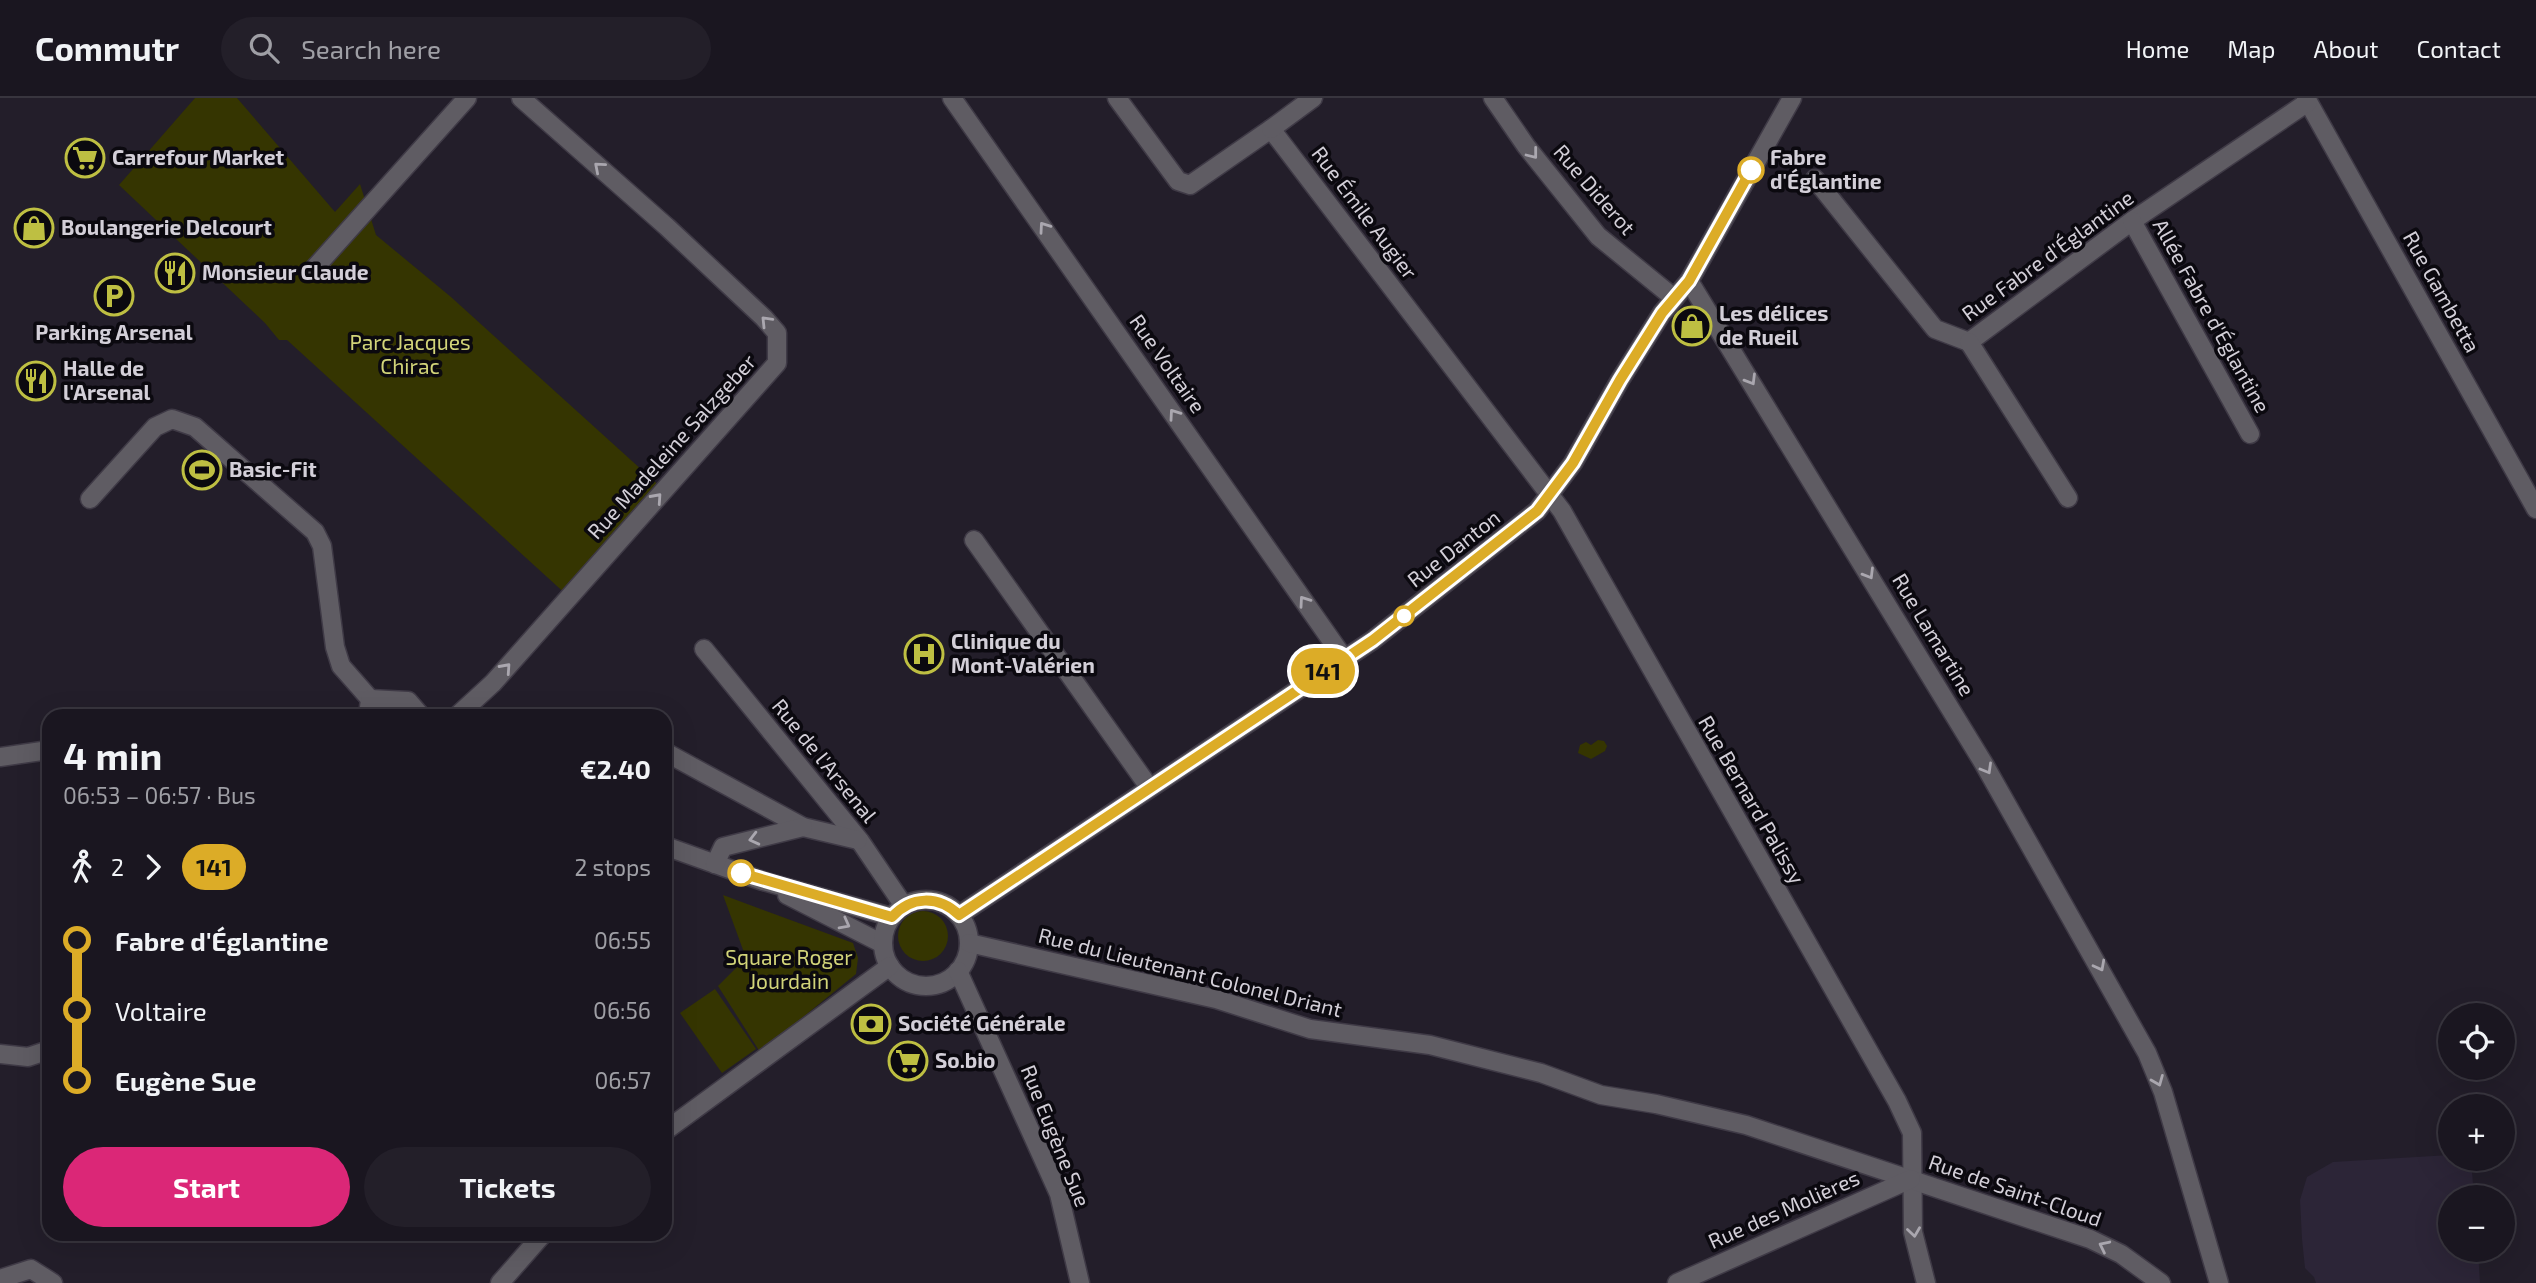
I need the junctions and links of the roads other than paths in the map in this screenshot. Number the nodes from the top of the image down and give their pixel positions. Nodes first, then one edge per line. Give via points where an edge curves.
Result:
1 (467, 98) edge
2 (521, 98) edge
3 (952, 98) edge
4 (1117, 98) edge
5 (1313, 98) edge
6 (1493, 98) edge
7 (1792, 98) edge
8 (2307, 100) edge
9 (1271, 129) junction
10 (1815, 179) dead end
11 (2132, 221) junction
12 (311, 272) dead end
13 (1689, 281) junction
14 (1674, 298) junction
15 (1969, 342) junction
16 (2250, 434) dead end
17 (1551, 495) junction
18 (2068, 498) dead end
19 (90, 499) dead end
20 (2536, 509) edge
21 (974, 540) dead end
22 (704, 649) dead end
23 (1343, 657) junction
24 (369, 707) edge
25 (415, 709) edge
26 (465, 709) edge
27 (42, 751) edge
28 (672, 756) edge
29 (0, 757) edge
30 (1149, 787) junction
31 (803, 827) junction
32 (860, 841) junction
33 (672, 848) edge
34 (715, 863) junction
35 (763, 881) junction
36 (898, 911) junction
37 (959, 915) junction
38 (969, 943) junction
39 (883, 944) junction
40 (890, 966) junction
41 (958, 971) junction
42 (42, 1052) edge
43 (0, 1054) edge
44 (672, 1126) edge
45 (1847, 1158) joint
46 (1911, 1179) junction
47 (536, 1241) edge
48 (0, 1279) edge
49 (2217, 1281) edge
50 (53, 1283) edge
51 (500, 1283) edge
52 (1080, 1283) edge
53 (1676, 1283) edge
54 (1926, 1283) edge
55 (2161, 1283) edge

1 - 12 street
26 -> 2 street, Rue Madeleine Salzgeber via 493,683 777,363 777,332 764,318
23 -> 3 street, Rue Voltaire
4 - 9 street via 1178,181 1190,185
5 - 9 street
6 -> 14 street, Rue Diderot via 1598,236
7 - 13 street, Rue Danton
8 - 11 street, Rue Fabre d'Églantine
8 - 20 street, Rue Gambetta
9 - 17 street, Rue Émile Augier
10 - 15 street, Rue Fabre d'Églantine via 1935,329
11 - 15 street, Rue Fabre d'Églantine
11 - 16 street, Allée Fabre d'Églantine
13 - 14 street, Rue Danton
13 -> 49 street, Rue Lamartine via 1984,764 2147,1053 2163,1092
14 - 17 street, Rue Danton
15 - 18 street
17 - 23 street, Rue Danton via 1440,590
17 - 46 street, Rue Bernard Palissy via 1910,1129
19 - 24 street via 155,427 172,419 195,427 316,531 341,666
21 - 30 street
22 - 32 street, Rue de l'Arsenal
23 - 30 street, Rue Danton
24 - 25 street via 408,701
27 - 29 street
28 - 31 street
30 - 37 street, Rue Danton
31 - 32 street
31 -> 34 street via 723,848
32 - 36 street, Rue de l'Arsenal
33 - 34 street
34 - 35 street
35 - 36 street
35 -> 39 street
36 - 37 street via 918,901 933,900
36 - 39 street
37 - 38 street
38 - 41 street
38 - 45 street, Rue du Lieutenant Colonel Driant via 1216,999 1310,1029 1430,1045 1541,1073 1609,1097 1746,1125
39 - 40 street
40 - 41 street via 903,979 924,986 940,984
40 - 44 street
41 - 52 street, Rue Eugène Sue via 1059,1195
42 - 43 street via 28,1057
45 - 46 street, Rue de Saint-Cloud
46 - 53 street, Rue des Molières
46 -> 54 street via 1913,1232
55 -> 46 street, Rue de Saint-Cloud via 2121,1254 2090,1239
47 - 51 street
48 - 50 street via 31,1269

